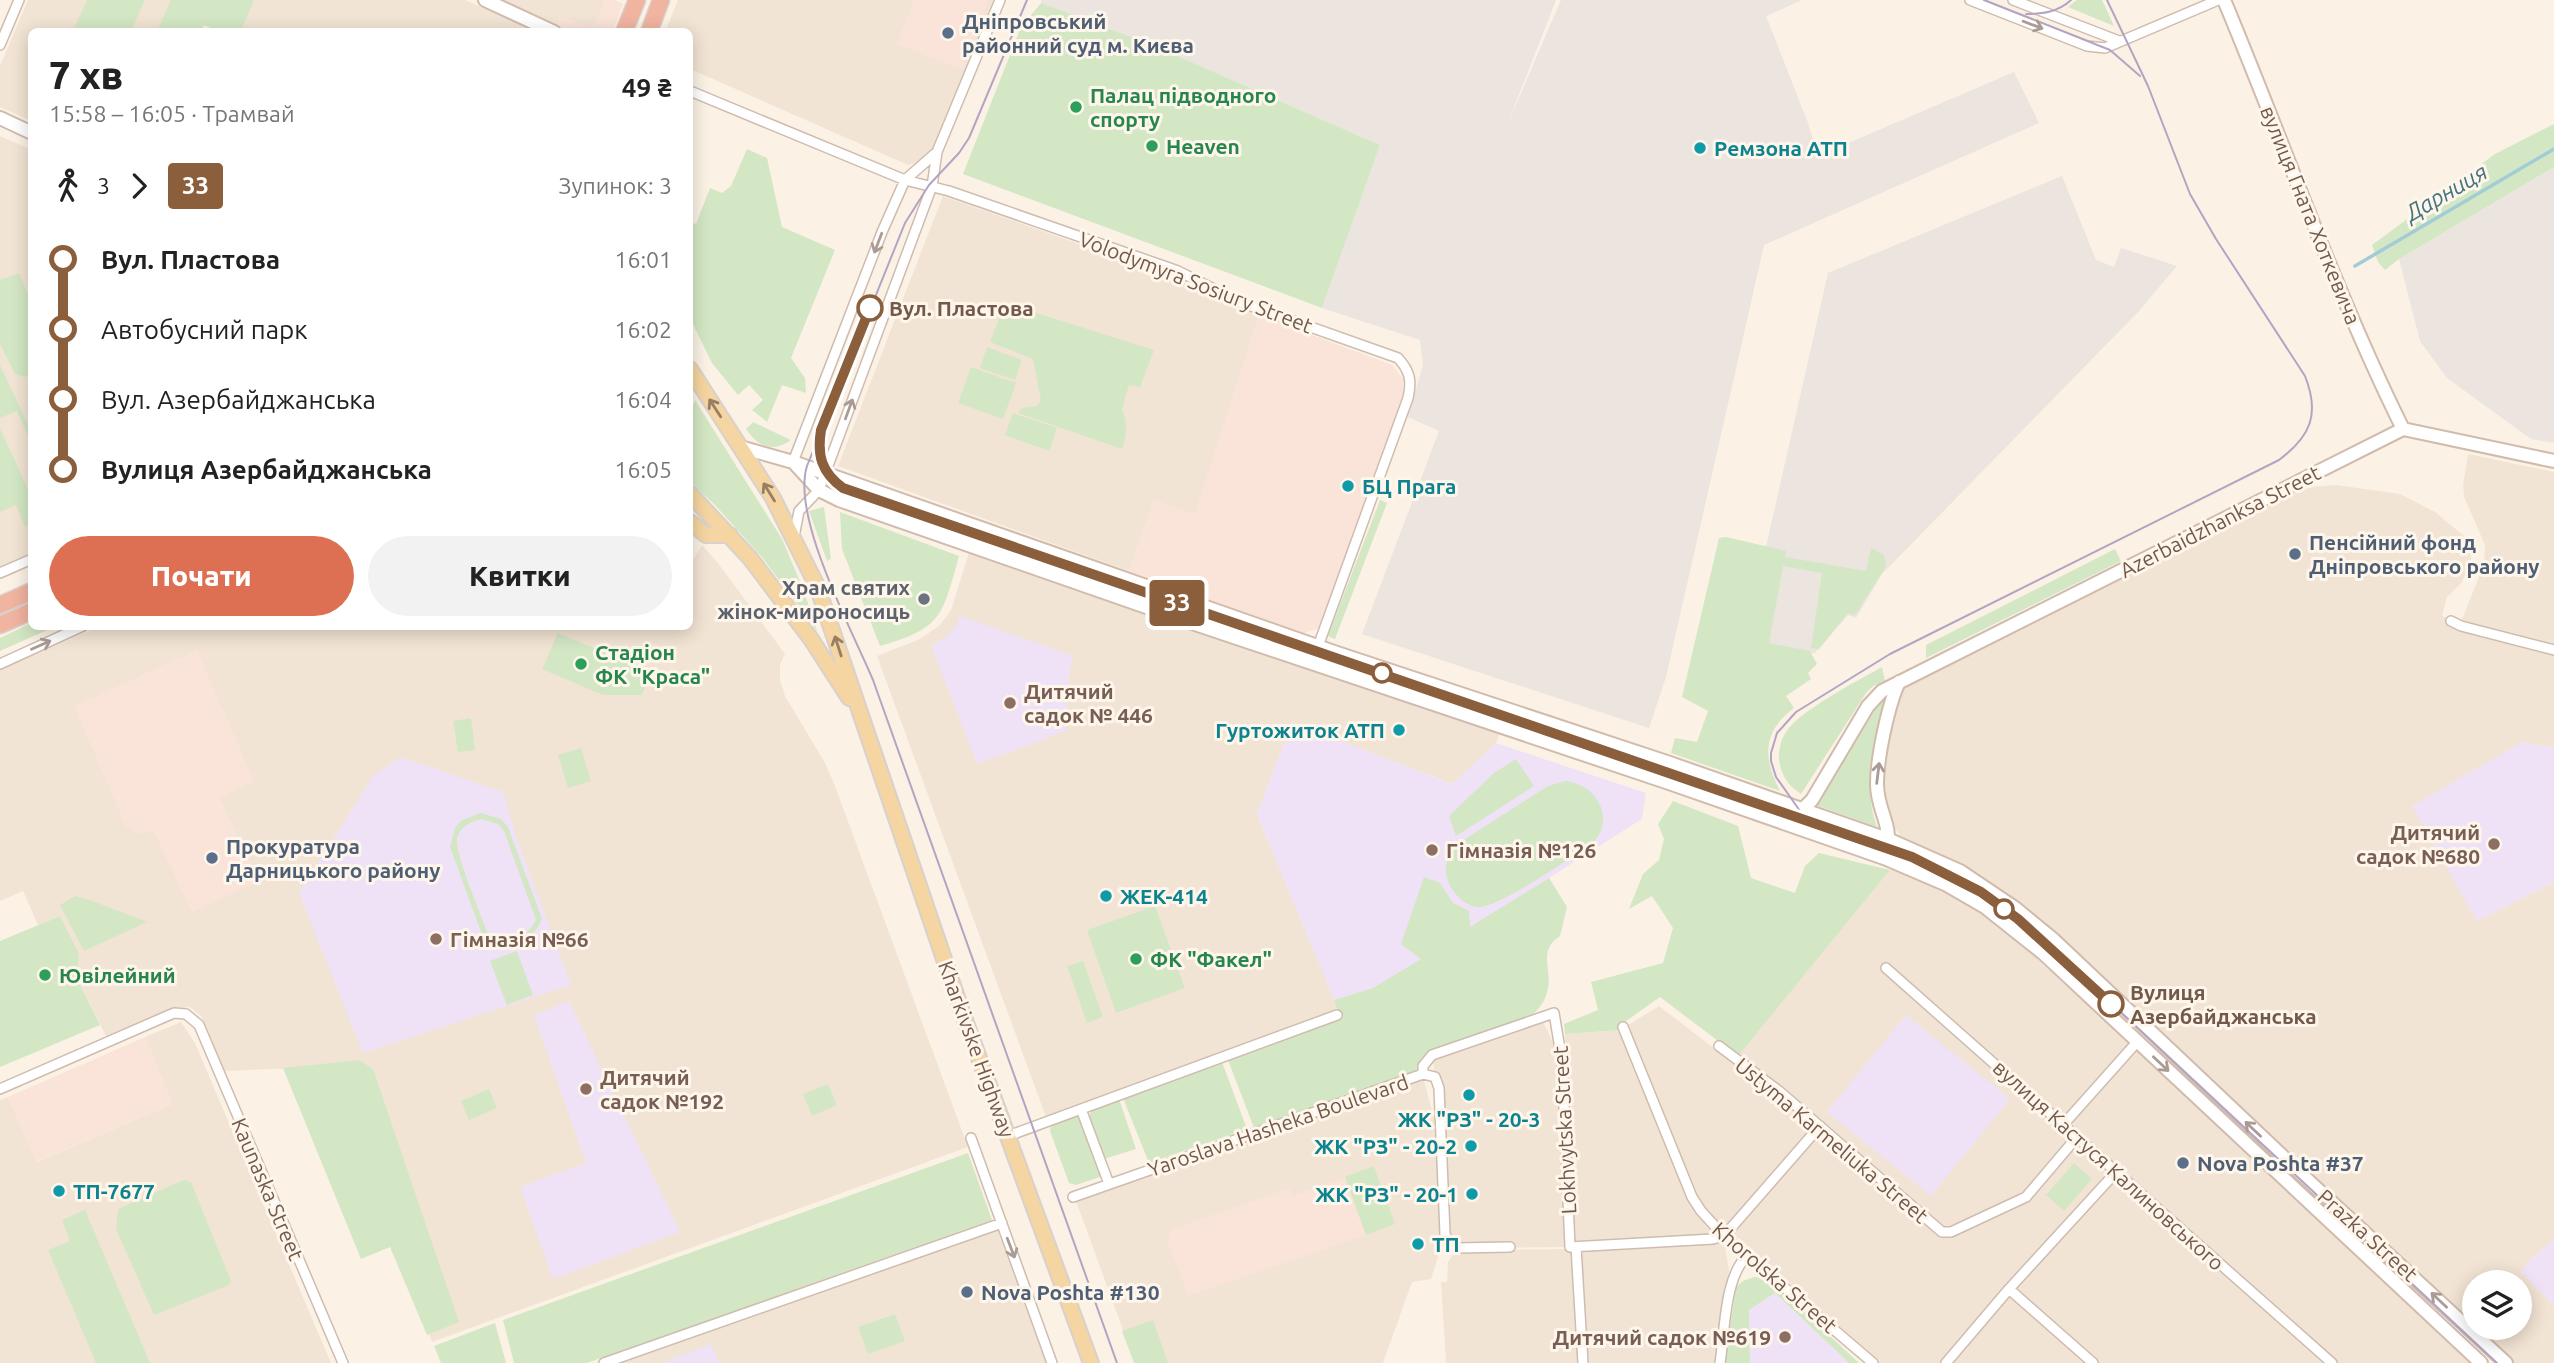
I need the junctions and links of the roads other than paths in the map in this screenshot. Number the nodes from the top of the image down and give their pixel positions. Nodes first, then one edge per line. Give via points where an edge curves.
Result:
1 (19, 0) edge
2 (485, 0) edge
3 (637, 0) edge
4 (662, 0) edge
5 (1000, 0) edge
6 (1970, 0) edge
7 (2013, 0) edge
8 (2218, 0) edge
9 (2224, 0) edge
10 (545, 28) edge
11 (626, 28) edge
12 (651, 28) edge
13 (2119, 41) junction
14 (0, 45) edge
15 (693, 92) edge
16 (0, 118) edge
17 (28, 131) edge
18 (937, 152) junction
19 (905, 180) junction
20 (932, 186) junction
21 (693, 374) edge
22 (2403, 429) junction
23 (740, 447) junction
24 (2554, 461) edge
25 (793, 462) junction
26 (826, 473) junction
27 (819, 491) junction
28 (693, 497) edge
29 (693, 525) edge
30 (730, 535) junction
31 (794, 539) junction
32 (28, 560) edge
33 (0, 573) edge
34 (28, 593) edge
35 (0, 606) edge
36 (28, 613) edge
37 (2451, 621) dead end
38 (0, 625) edge
39 (74, 630) edge
40 (1318, 646) junction
41 (2554, 650) edge
42 (1312, 663) junction
43 (0, 664) edge
44 (1899, 681) junction
45 (867, 734) junction
46 (1667, 762) junction
47 (1663, 781) junction
48 (1803, 809) junction
49 (1890, 840) junction
50 (1884, 858) junction
51 (1886, 968) dead end
52 (1554, 1013) joint
53 (1337, 1015) dead end
54 (1623, 1027) dead end
55 (2137, 1042) junction
56 (1719, 1046) dead end
57 (1423, 1074) junction
58 (0, 1089) edge
59 (1081, 1109) junction
60 (2063, 1125) junction
61 (1821, 1126) junction
62 (1008, 1136) junction
63 (2077, 1137) junction
64 (971, 1138) dead end
65 (2117, 1171) junction
66 (1109, 1184) junction
67 (1073, 1197) dead end
68 (1002, 1223) junction
69 (1724, 1236) junction
70 (1510, 1247) dead end
71 (1573, 1247) junction
72 (1748, 1255) junction
73 (2009, 1289) junction
74 (343, 1363) edge
75 (604, 1363) edge
76 (1052, 1363) edge
77 (1091, 1363) edge
78 (1583, 1363) edge
79 (1720, 1363) edge
80 (1873, 1363) edge
81 (1946, 1363) edge
82 (2093, 1363) edge
83 (2332, 1363) edge
84 (2481, 1363) edge
85 (2507, 1363) edge

1 - 14 street
2 - 10 street
3 - 11 highway
4 - 12 highway
5 - 18 street
6 -> 13 street via 2087,46 2105,48
7 - 13 street
8 - 13 street
9 - 22 street, вулиця Гната Хоткевича
15 - 19 street, Volodymyra Sosiury Street
16 - 17 street
18 - 19 street
18 - 20 street
19 - 20 street, Volodymyra Sosiury Street
19 -> 25 street
26 -> 20 street
20 - 40 street, Volodymyra Sosiury Street via 1178,271 1240,302 1398,358 1406,367 1411,383 1408,398
23 -> 21 main road, Kharkivske Highway
22 - 24 street
22 - 44 street, Azerbaidzhanksa Street
23 - 25 street, Prazka Street
31 -> 23 main road, Kharkivske Highway
25 - 26 street, Prazka Street
25 - 27 street, Prazka Street
26 - 27 street
26 - 40 street, Prazka Street
27 - 31 street via 799,511
27 - 42 street, Prazka Street
28 - 30 main road, Kharkivske Highway
29 - 30 main road via 706,535
30 - 45 main road, Kharkivske Highway via 811,639
45 -> 31 main road, Kharkivske Highway via 817,586
32 - 33 street
34 - 35 highway
36 - 38 highway
37 - 41 street
43 -> 39 street
40 - 42 street, Volodymyra Sosiury Street
40 - 46 street, Prazka Street
42 - 47 street, Prazka Street
44 - 48 street, Azerbaidzhanksa Street via 1868,706
49 -> 44 street via 1877,784
45 - 62 main road, Kharkivske Highway
46 - 47 street
46 - 48 street, Prazka Street
47 - 50 street, Prazka Street
48 - 49 street, Prazka Street
49 - 50 street
85 -> 49 street, Prazka Street via 2054,940 1959,871
50 - 55 street, Prazka Street via 1947,884 1997,915
51 - 60 street, вулиця Кастуся Калиновського
52 - 57 street, Yaroslava Hasheka Boulevard via 1432,1055
52 - 71 street, Lokhvytska Street via 1562,1061
53 - 59 street
54 - 69 street, Khorolska Street via 1692,1197
55 - 60 street
55 -> 84 street, Prazka Street
56 - 61 street, Ustyma Karmeliuka Street
57 - 66 street, Yaroslava Hasheka Boulevard
57 - 70 street via 1435,1077 1439,1088 1444,1223 1449,1242 1457,1248
58 - 74 street, Kaunaska Street via 174,1013 191,1016 199,1025
59 - 62 street
59 - 66 street
60 - 63 street, вулиця Кастуся Калиновського
61 - 63 street, Ustyma Karmeliuka Street via 1942,1232 2026,1197
61 - 69 street
62 - 77 main road, Kharkivske Highway
63 - 65 street, вулиця Кастуся Калиновського
64 - 68 street, Kharkivske Highway
65 - 73 street
65 - 83 street, вулиця Кастуся Калиновського
66 - 67 street, Yaroslava Hasheka Boulevard
68 - 75 street
68 -> 76 street, Kharkivske Highway
69 - 71 street
69 - 72 street, Khorolska Street
71 - 78 street, Lokhvytska Street
72 - 79 street via 1732,1280
72 - 80 street, Khorolska Street
73 - 81 street
73 - 82 street

